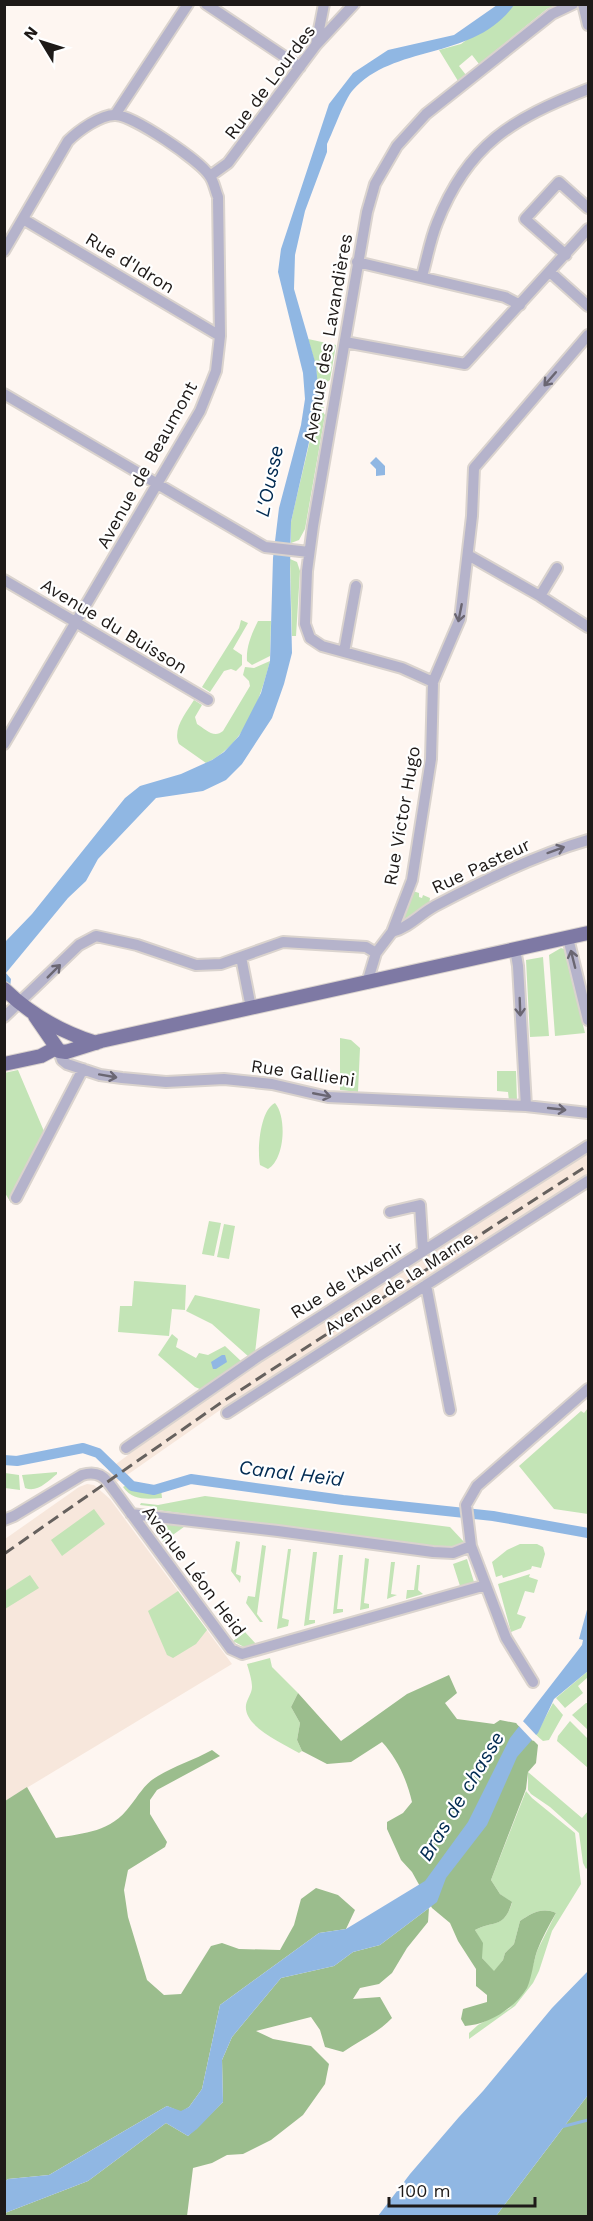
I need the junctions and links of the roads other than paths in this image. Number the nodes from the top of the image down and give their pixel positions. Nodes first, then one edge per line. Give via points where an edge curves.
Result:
1 (188, 4) edge
2 (206, 4) edge
3 (324, 4) edge
4 (354, 4) edge
5 (573, 4) edge
6 (583, 4) edge
7 (588, 25) edge
8 (316, 45) junction
9 (300, 67) junction
10 (588, 89) edge
11 (115, 115) junction
12 (210, 176) junction
13 (588, 208) edge
14 (23, 219) junction
15 (588, 229) edge
16 (4, 251) edge
17 (566, 255) junction
18 (357, 262) junction
19 (550, 272) junction
20 (422, 276) junction
21 (520, 305) junction
22 (588, 306) edge
23 (588, 335) edge
24 (220, 336) junction
25 (345, 342) junction
26 (4, 394) edge
27 (158, 483) junction
28 (309, 552) junction
29 (468, 555) junction
30 (557, 568) dead end
31 (4, 580) edge
32 (356, 586) dead end
33 (540, 596) junction
34 (76, 622) junction
35 (588, 627) edge
36 (344, 652) junction
37 (433, 682) junction
38 (207, 700) dead end
39 (4, 744) edge
40 (588, 840) edge
41 (392, 932) junction
42 (588, 933) edge
43 (568, 938) junction
44 (515, 949) junction
45 (376, 953) junction
46 (241, 957) junction
47 (367, 983) junction
48 (13, 996) edge
49 (251, 1008) junction
50 (35, 1016) junction
51 (4, 1017) edge
52 (588, 1020) edge
53 (68, 1033) junction
54 (96, 1042) junction
55 (59, 1048) junction
56 (4, 1064) edge
57 (83, 1069) junction
58 (526, 1106) junction
59 (588, 1111) edge
60 (588, 1146) edge
61 (588, 1182) edge
62 (16, 1198) dead end
63 (390, 1212) dead end
64 (423, 1251) junction
65 (426, 1285) junction
66 (588, 1389) edge
67 (450, 1410) dead end
68 (227, 1413) dead end
69 (126, 1448) dead end
70 (131, 1514) junction
71 (4, 1520) edge
72 (471, 1546) junction
73 (486, 1585) junction
74 (533, 1682) dead end

1 - 11 street
2 - 9 street
3 - 8 street
4 - 8 street, Rue de Lourdes
5 - 18 street, Avenue des Lavandières via 552,14 426,114 397,146 375,184
6 - 7 street
8 - 9 street, Rue de Lourdes
9 - 12 street, Rue de Lourdes via 228,163
10 - 20 street via 507,128 474,158 452,190 436,225
11 - 12 street via 147,129
11 - 14 street via 78,130 68,141
12 - 24 street, Avenue de Beaumont via 218,197
13 - 17 street via 559,182 525,219
14 - 16 street
14 - 24 street, Rue d'Idron
15 - 17 street
17 - 19 street
18 - 20 street
18 - 25 street, Avenue des Lavandières
19 - 21 street
19 - 22 street
20 - 21 street via 506,297
21 - 25 street via 465,364
23 -> 29 street, Rue Victor Hugo via 474,468
24 - 27 street, Avenue de Beaumont via 216,371 200,411
25 - 28 street, Avenue des Lavandières
26 - 27 street
27 - 28 street via 269,548
27 - 34 street, Avenue de Beaumont
28 - 36 street, Avenue des Lavandières via 305,624 310,638
29 - 33 street
29 -> 37 street, Rue Victor Hugo via 460,619
30 - 33 street
31 - 34 street, Avenue du Buisson
32 - 36 street
33 - 35 street
34 - 38 street, Avenue du Buisson
34 - 39 street, Avenue de Beaumont
36 - 37 street, Avenue des Lavandières via 402,668
37 - 41 street, Rue Victor Hugo via 431,759 412,880
41 -> 40 street, Rue Pasteur via 403,929 433,907 535,858
41 - 45 street, Rue Victor Hugo
42 - 43 main road
43 - 44 main road
52 -> 43 street
44 - 47 main road
44 -> 58 street
45 - 46 street via 366,947 283,942
45 - 47 street, Rue Victor Hugo
48 -> 46 street via 96,936 196,965 221,964
46 - 49 street
47 - 49 main road
48 - 50 main road
48 - 51 street
49 - 54 main road
50 - 53 main road
50 - 55 main road
53 - 54 main road
53 - 55 main road via 55,1035
53 - 55 main road via 74,1045
54 - 55 main road
55 - 56 main road
55 - 57 street, Rue Gallieni via 62,1060
57 -> 58 street, Rue Gallieni via 166,1082 224,1079 272,1084 328,1097
57 - 62 street
58 -> 59 street, Rue Gallieni
60 - 64 street, Rue de l'Avenir
61 - 65 street, Avenue de la Marne
63 - 64 street via 420,1205
64 - 69 street, Rue de l'Avenir via 259,1356
65 - 67 street
65 - 68 street, Avenue de la Marne
66 - 72 street via 477,1486 466,1505
70 - 71 street, Avenue Léon Heid via 104,1478 90,1473
70 - 72 street via 434,1552 453,1553
70 - 73 street, Avenue Léon Heid via 231,1649 242,1654
72 - 73 street
73 - 74 street via 506,1638

